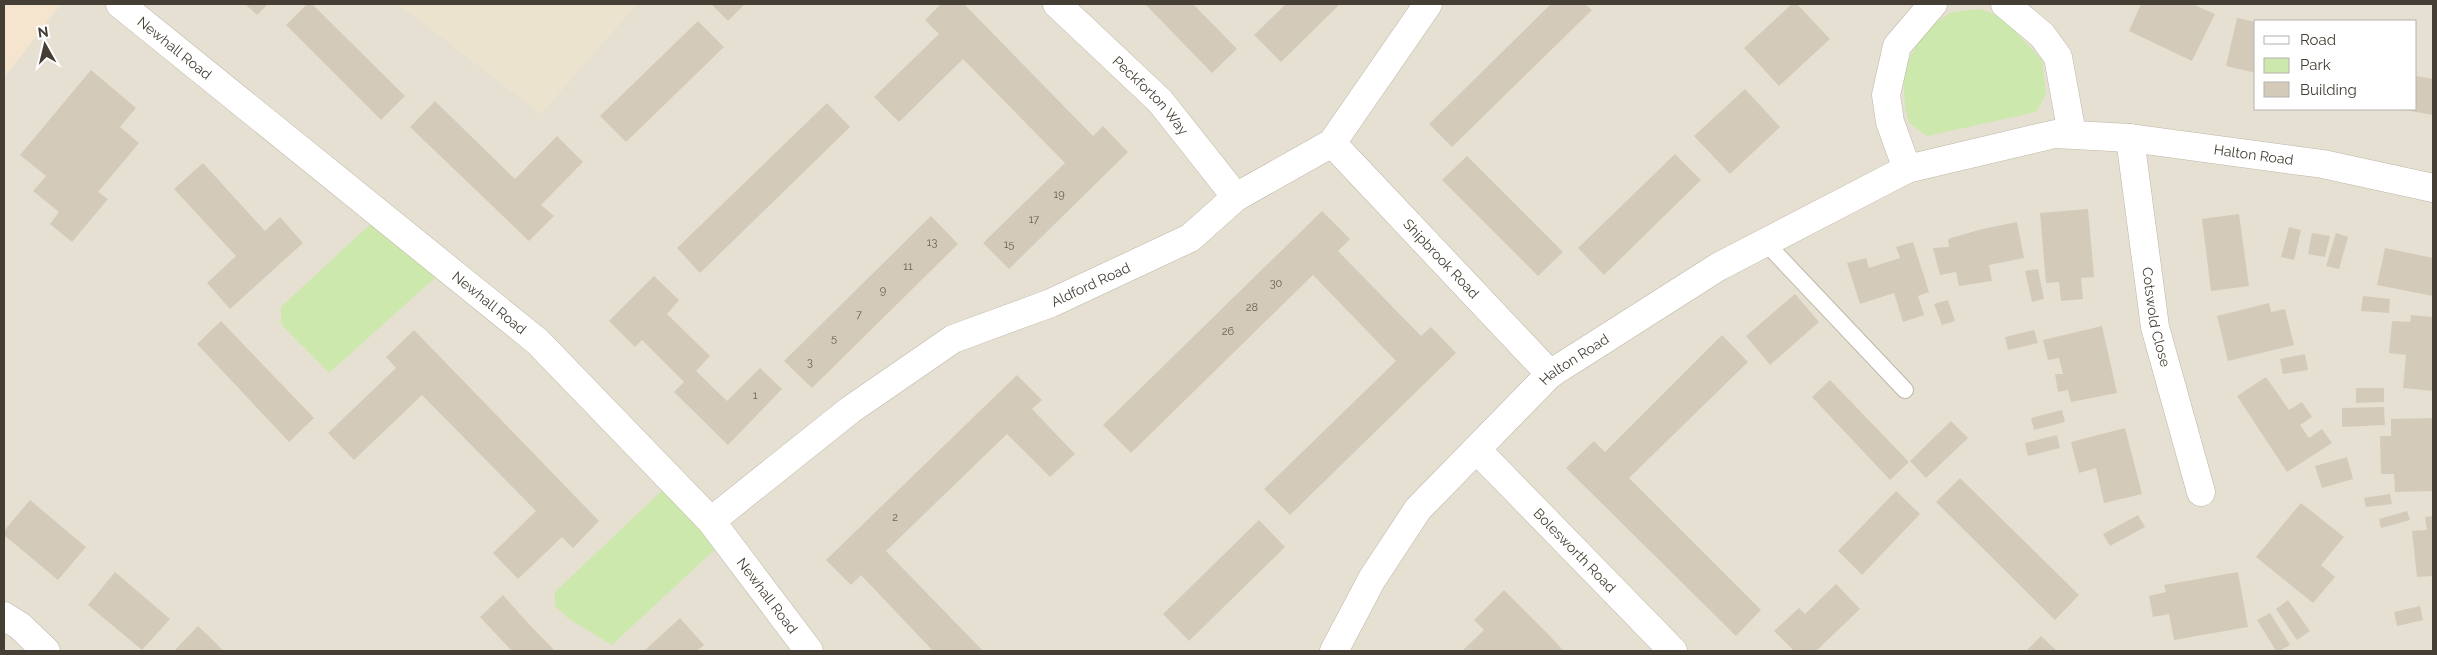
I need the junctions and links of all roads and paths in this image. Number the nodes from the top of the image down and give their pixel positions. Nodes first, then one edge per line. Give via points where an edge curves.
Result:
1 (120, 4) edge
2 (1057, 4) edge
3 (1428, 4) edge
4 (1932, 4) edge
5 (2005, 4) edge
6 (2072, 134) junction
7 (2130, 138) junction
8 (1332, 143) junction
9 (1907, 169) junction
10 (2433, 188) edge
11 (1236, 197) junction
12 (1765, 242) junction
13 (1550, 374) junction
14 (1905, 390) dead end
15 (1477, 450) junction
16 (2201, 492) dead end
17 (711, 521) junction
18 (4, 616) edge
19 (46, 651) edge
20 (809, 651) edge
21 (1334, 651) edge
22 (1673, 651) edge

1 - 17 street, Newhall Road via 538,342
2 - 11 street, Peckforton Way via 1160,101
3 - 8 street, Aldford Road
4 - 9 street via 1897,46 1886,96 1890,122
5 - 6 street via 2042,35 2058,57
6 - 7 street, Halton Road
6 - 9 street, Halton Road via 2055,134
7 - 10 street, Halton Road via 2323,164
7 - 16 street, Cotswold Close via 2154,327
8 - 11 street, Aldford Road
8 - 13 street, Shipbrook Road
9 - 12 street, Halton Road
11 - 17 street, Aldford Road via 1190,238 1051,303 953,339 850,410
12 - 13 street, Halton Road via 1718,267
12 - 14 lane
13 - 15 street, Halton Road
15 - 21 street, Halton Road via 1418,509 1372,579
15 - 22 street, Bolesworth Road
17 - 20 street, Newhall Road
18 - 19 street via 20,626

